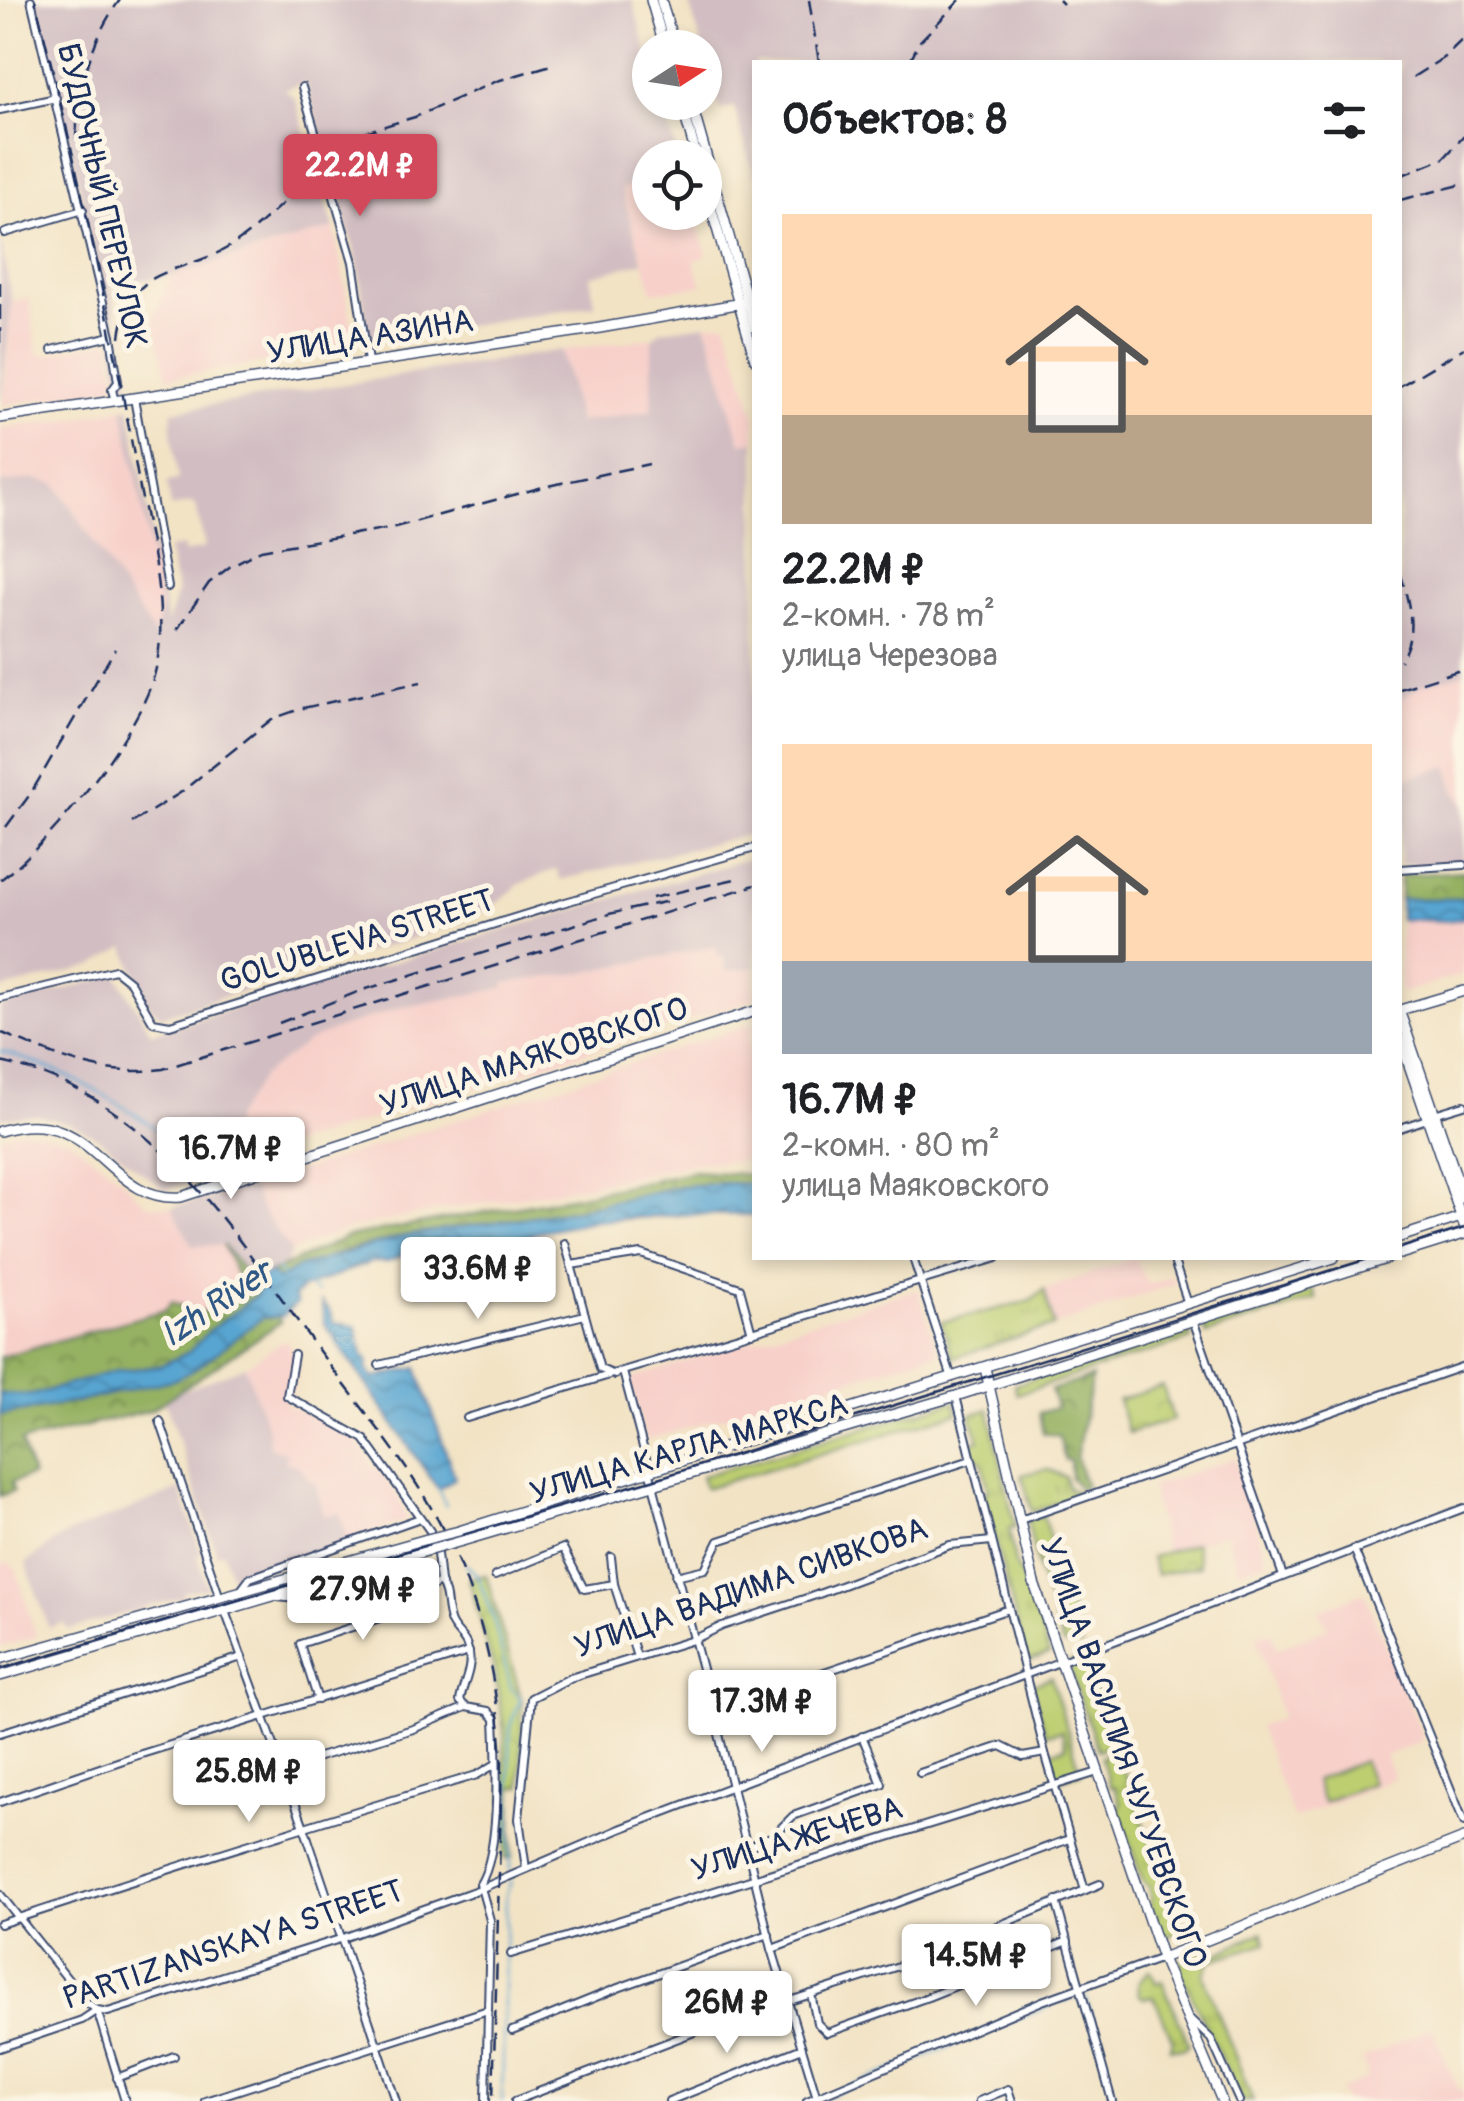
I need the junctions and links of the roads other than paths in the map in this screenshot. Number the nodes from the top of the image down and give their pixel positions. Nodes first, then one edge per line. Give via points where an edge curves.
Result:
1 (31, 0) edge
2 (651, 0) edge
3 (661, 0) edge
4 (659, 30) edge
5 (670, 30) edge
6 (302, 87) dead end
7 (56, 98) junction
8 (0, 110) edge
9 (696, 120) edge
10 (83, 210) junction
11 (719, 230) edge
12 (4, 233) dead end
13 (743, 303) junction
14 (752, 322) edge
15 (111, 336) junction
16 (752, 345) edge
17 (52, 350) dead end
18 (368, 362) junction
19 (134, 398) junction
20 (114, 401) junction
21 (0, 418) edge
22 (168, 586) dead end
23 (752, 849) edge
24 (1464, 865) edge
25 (1402, 868) edge
26 (1464, 991) edge
27 (0, 998) edge
28 (1402, 1010) edge
29 (752, 1011) edge
30 (1402, 1018) edge
31 (1402, 1045) edge
32 (1464, 1106) edge
33 (1430, 1117) junction
34 (1402, 1127) edge
35 (0, 1130) edge
36 (1464, 1199) edge
37 (1463, 1220) edge
38 (1464, 1234) edge
39 (1402, 1235) edge
40 (565, 1243) dead end
41 (1402, 1253) edge
42 (914, 1260) edge
43 (990, 1260) edge
44 (1174, 1260) edge
45 (1328, 1260) edge
46 (1383, 1260) edge
47 (571, 1265) junction
48 (920, 1280) junction
49 (1188, 1304) junction
50 (585, 1315) junction
51 (1193, 1320) junction
52 (752, 1332) junction
53 (294, 1354) dead end
54 (379, 1364) dead end
55 (1464, 1366) edge
56 (985, 1368) junction
57 (619, 1374) junction
58 (952, 1378) junction
59 (990, 1386) junction
60 (956, 1396) junction
61 (467, 1418) dead end
62 (160, 1421) dead end
63 (1238, 1445) junction
64 (972, 1460) junction
65 (649, 1469) junction
66 (653, 1486) junction
67 (1464, 1508) edge
68 (420, 1518) junction
69 (1020, 1520) junction
70 (460, 1536) junction
71 (992, 1541) junction
72 (431, 1544) junction
73 (1354, 1549) junction
74 (611, 1557) dead end
75 (495, 1576) dead end
76 (676, 1576) junction
77 (1283, 1576) junction
78 (327, 1580) junction
79 (440, 1582) junction
80 (614, 1584) junction
81 (240, 1591) junction
82 (376, 1591) junction
83 (219, 1596) junction
84 (271, 1596) junction
85 (322, 1602) junction
86 (1009, 1609) junction
87 (225, 1612) junction
88 (694, 1640) junction
89 (469, 1652) junction
90 (242, 1657) junction
91 (637, 1657) junction
92 (0, 1659) edge
93 (1060, 1661) junction
94 (1025, 1675) junction
95 (0, 1676) edge
96 (318, 1700) junction
97 (466, 1707) junction
98 (713, 1710) junction
99 (263, 1717) junction
100 (0, 1734) edge
101 (862, 1736) junction
102 (1045, 1753) junction
103 (495, 1764) junction
104 (282, 1768) junction
105 (1098, 1772) junction
106 (920, 1773) dead end
107 (1054, 1786) junction
108 (730, 1787) junction
109 (0, 1802) edge
110 (1464, 1822) edge
111 (304, 1827) junction
112 (1464, 1838) edge
113 (1069, 1840) junction
114 (747, 1846) junction
115 (526, 1869) junction
116 (754, 1878) junction
117 (1100, 1884) dead end
118 (480, 1889) junction
119 (1086, 1890) junction
120 (0, 1894) edge
121 (1056, 1901) junction
122 (18, 1918) junction
123 (0, 1924) edge
124 (770, 1934) junction
125 (340, 1939) junction
126 (1068, 1940) junction
127 (772, 1948) junction
128 (511, 1954) dead end
129 (1162, 1958) junction
130 (1081, 1990) junction
131 (811, 1994) junction
132 (787, 1999) junction
133 (98, 2010) junction
134 (488, 2010) junction
135 (1187, 2016) junction
136 (512, 2031) dead end
137 (377, 2044) junction
138 (0, 2048) edge
139 (800, 2049) junction
140 (174, 2056) dead end
141 (117, 2078) junction
142 (818, 2099) edge
143 (125, 2101) edge
144 (205, 2101) edge
145 (396, 2101) edge
146 (486, 2101) edge
147 (515, 2101) edge
148 (669, 2101) edge
149 (807, 2101) edge
150 (979, 2101) edge
151 (1012, 2101) edge
152 (1112, 2101) edge
153 (1222, 2101) edge
154 (1238, 2101) edge

1 - 7 street, БУДОЧНЫЙ ПЕРЕУЛОК
2 - 4 main road
3 - 5 main road
6 - 18 street via 354,262
7 - 8 street
7 - 10 street, БУДОЧНЫЙ ПЕРЕУЛОК
9 - 13 main road
10 - 12 street
10 - 15 street, БУДОЧНЫЙ ПЕРЕУЛОК
11 - 13 main road
13 - 14 main road
13 - 16 main road
13 - 18 main road, УЛИЦА АЗИНА
15 - 17 street
15 - 20 street, БУДОЧНЫЙ ПЕРЕУЛОК
18 - 19 main road, УЛИЦА АЗИНА
19 - 20 main road, УЛИЦА АЗИНА
19 - 22 street, БУДОЧНЫЙ ПЕРЕУЛОК
20 - 21 main road, УЛИЦА АЗИНА
23 - 27 street, GOLUBLEVA STREET via 170,1026 152,1022 130,982 115,970
24 - 25 street
26 - 28 main road
29 - 35 main road, УЛИЦА МАЯКОВСКОГО via 181,1197 136,1187 62,1130
30 - 33 main road
31 - 33 main road
32 - 33 street
33 - 34 street
33 - 36 main road
33 - 37 main road
37 - 39 main road
38 - 41 main road
40 - 47 street
42 - 48 street
43 - 48 street
44 - 49 street
45 - 49 main road, УЛИЦА КАРЛА МАРКСА
46 - 51 main road, УЛИЦА КАРЛА МАРКСА
47 - 50 street
47 - 52 street via 641,1254 740,1288
48 - 52 street
48 - 58 street
49 - 56 main road, УЛИЦА КАРЛА МАРКСА
50 - 54 street
50 - 57 street via 600,1369
51 - 59 main road, УЛИЦА КАРЛА МАРКСА
51 - 63 street
52 - 57 street
53 - 68 street via 287,1396 364,1438
55 - 63 street
56 - 58 main road, УЛИЦА КАРЛА МАРКСА
56 - 59 main road, УЛИЦА ВАСИЛИЯ ЧУГУЕВСКОГО
57 - 61 street
57 - 65 street
58 - 65 main road, УЛИЦА КАРЛА МАРКСА
59 - 60 main road, УЛИЦА КАРЛА МАРКСА
59 - 69 main road, УЛИЦА ВАСИЛИЯ ЧУГУЕВСКОГО
60 - 64 street
60 - 66 main road, УЛИЦА КАРЛА МАРКСА
62 - 83 street
63 - 69 street
63 - 77 street
64 - 71 street
64 - 76 street via 719,1541 705,1569
65 - 66 street
65 - 70 main road, УЛИЦА КАРЛА МАРКСА
66 - 70 main road, УЛИЦА КАРЛА МАРКСА
66 - 76 street
67 - 73 street, PARTIZANSKAYA STREET
68 - 72 street
68 - 81 street via 250,1578
69 - 93 main road, УЛИЦА ВАСИЛИЯ ЧУГУЕВСКОГО
70 - 72 main road, УЛИЦА КАРЛА МАРКСА, bridge
71 - 86 street
71 - 88 street, УЛИЦА ВАДИМА СИВКОВА via 950,1545
72 - 78 main road, УЛИЦА КАРЛА МАРКСА
72 - 79 street
72 - 81 main road, УЛИЦА КАРЛА МАРКСА
73 - 77 street, PARTIZANSKAYA STREET
73 - 110 street
74 - 80 street
75 - 80 street via 563,1548 584,1589
76 - 88 street
77 - 93 street, PARTIZANSKAYA STREET
78 - 84 main road, УЛИЦА КАРЛА МАРКСА
78 - 85 street via 317,1588
79 - 82 street
79 - 89 street via 452,1627
80 - 91 street
81 - 83 main road, УЛИЦА КАРЛА МАРКСА
82 - 85 street
82 - 96 street via 383,1617 300,1644
83 - 87 main road
83 - 92 main road, УЛИЦА КАРЛА МАРКСА
84 - 85 street
84 - 87 main road, УЛИЦА КАРЛА МАРКСА
86 - 94 street
86 - 98 street
87 - 90 street
87 - 95 main road, УЛИЦА КАРЛА МАРКСА
88 - 91 street, УЛИЦА ВАДИМА СИВКОВА
88 - 98 street
89 - 96 street
89 - 97 street via 469,1680 460,1701
90 - 99 street
90 - 100 street
91 - 115 street, УЛИЦА ВАДИМА СИВКОВА via 531,1698 519,1819
93 - 94 street, PARTIZANSKAYA STREET
93 - 105 main road, УЛИЦА ВАСИЛИЯ ЧУГУЕВСКОГО
94 - 101 street, PARTIZANSKAYA STREET
94 - 102 street
96 - 99 street
97 - 103 street via 494,1718
97 - 104 street
98 - 108 street
99 - 104 street
99 - 109 street
101 - 108 street, PARTIZANSKAYA STREET
101 - 114 street via 882,1784 793,1816 773,1836
102 - 106 street via 1023,1757 1001,1746
102 - 107 street
103 - 111 street
103 - 118 street via 493,1842
104 - 111 street
105 - 107 street, УЛИЦА ЖЕЧЕВА
105 - 129 main road, УЛИЦА ВАСИЛИЯ ЧУГУЕВСКОГО
107 - 113 street
107 - 116 street, УЛИЦА ЖЕЧЕВА
108 - 114 street
108 - 115 street, PARTIZANSKAYA STREET
111 - 122 street
111 - 125 street
112 - 129 main road
113 - 119 street
113 - 127 street
114 - 116 street
115 - 118 street, PARTIZANSKAYA STREET
116 - 124 street
116 - 128 street, УЛИЦА ЖЕЧЕВА
117 - 119 street
118 - 125 street, PARTIZANSKAYA STREET
118 - 134 street via 490,1920
119 - 121 street
120 - 122 street
121 - 126 street
121 - 131 street via 905,1964
122 - 123 street
122 - 133 street
124 - 127 street
124 - 136 street
125 - 133 street, PARTIZANSKAYA STREET
125 - 137 street
126 - 130 street
126 - 131 street via 827,2032 817,2022
127 - 132 street
129 - 130 street
129 - 135 main road, УЛИЦА ВАСИЛИЯ ЧУГУЕВСКОГО
130 - 142 street
130 - 152 street
131 - 132 street
132 - 139 street
132 - 147 street
133 - 138 street, PARTIZANSKAYA STREET
133 - 141 street
134 - 137 street
134 - 146 street
135 - 153 main road, УЛИЦА ВАСИЛИЯ ЧУГУЕВСКОГО
135 - 154 street, УЛИЦА ВАСИЛИЯ ЧУГУЕВСКОГО via 1211,2039
137 - 144 street
137 - 145 street
139 - 142 street
139 - 148 street
140 - 141 street
141 - 143 street
142 - 149 street
150 - 151 street via 1008,2090

